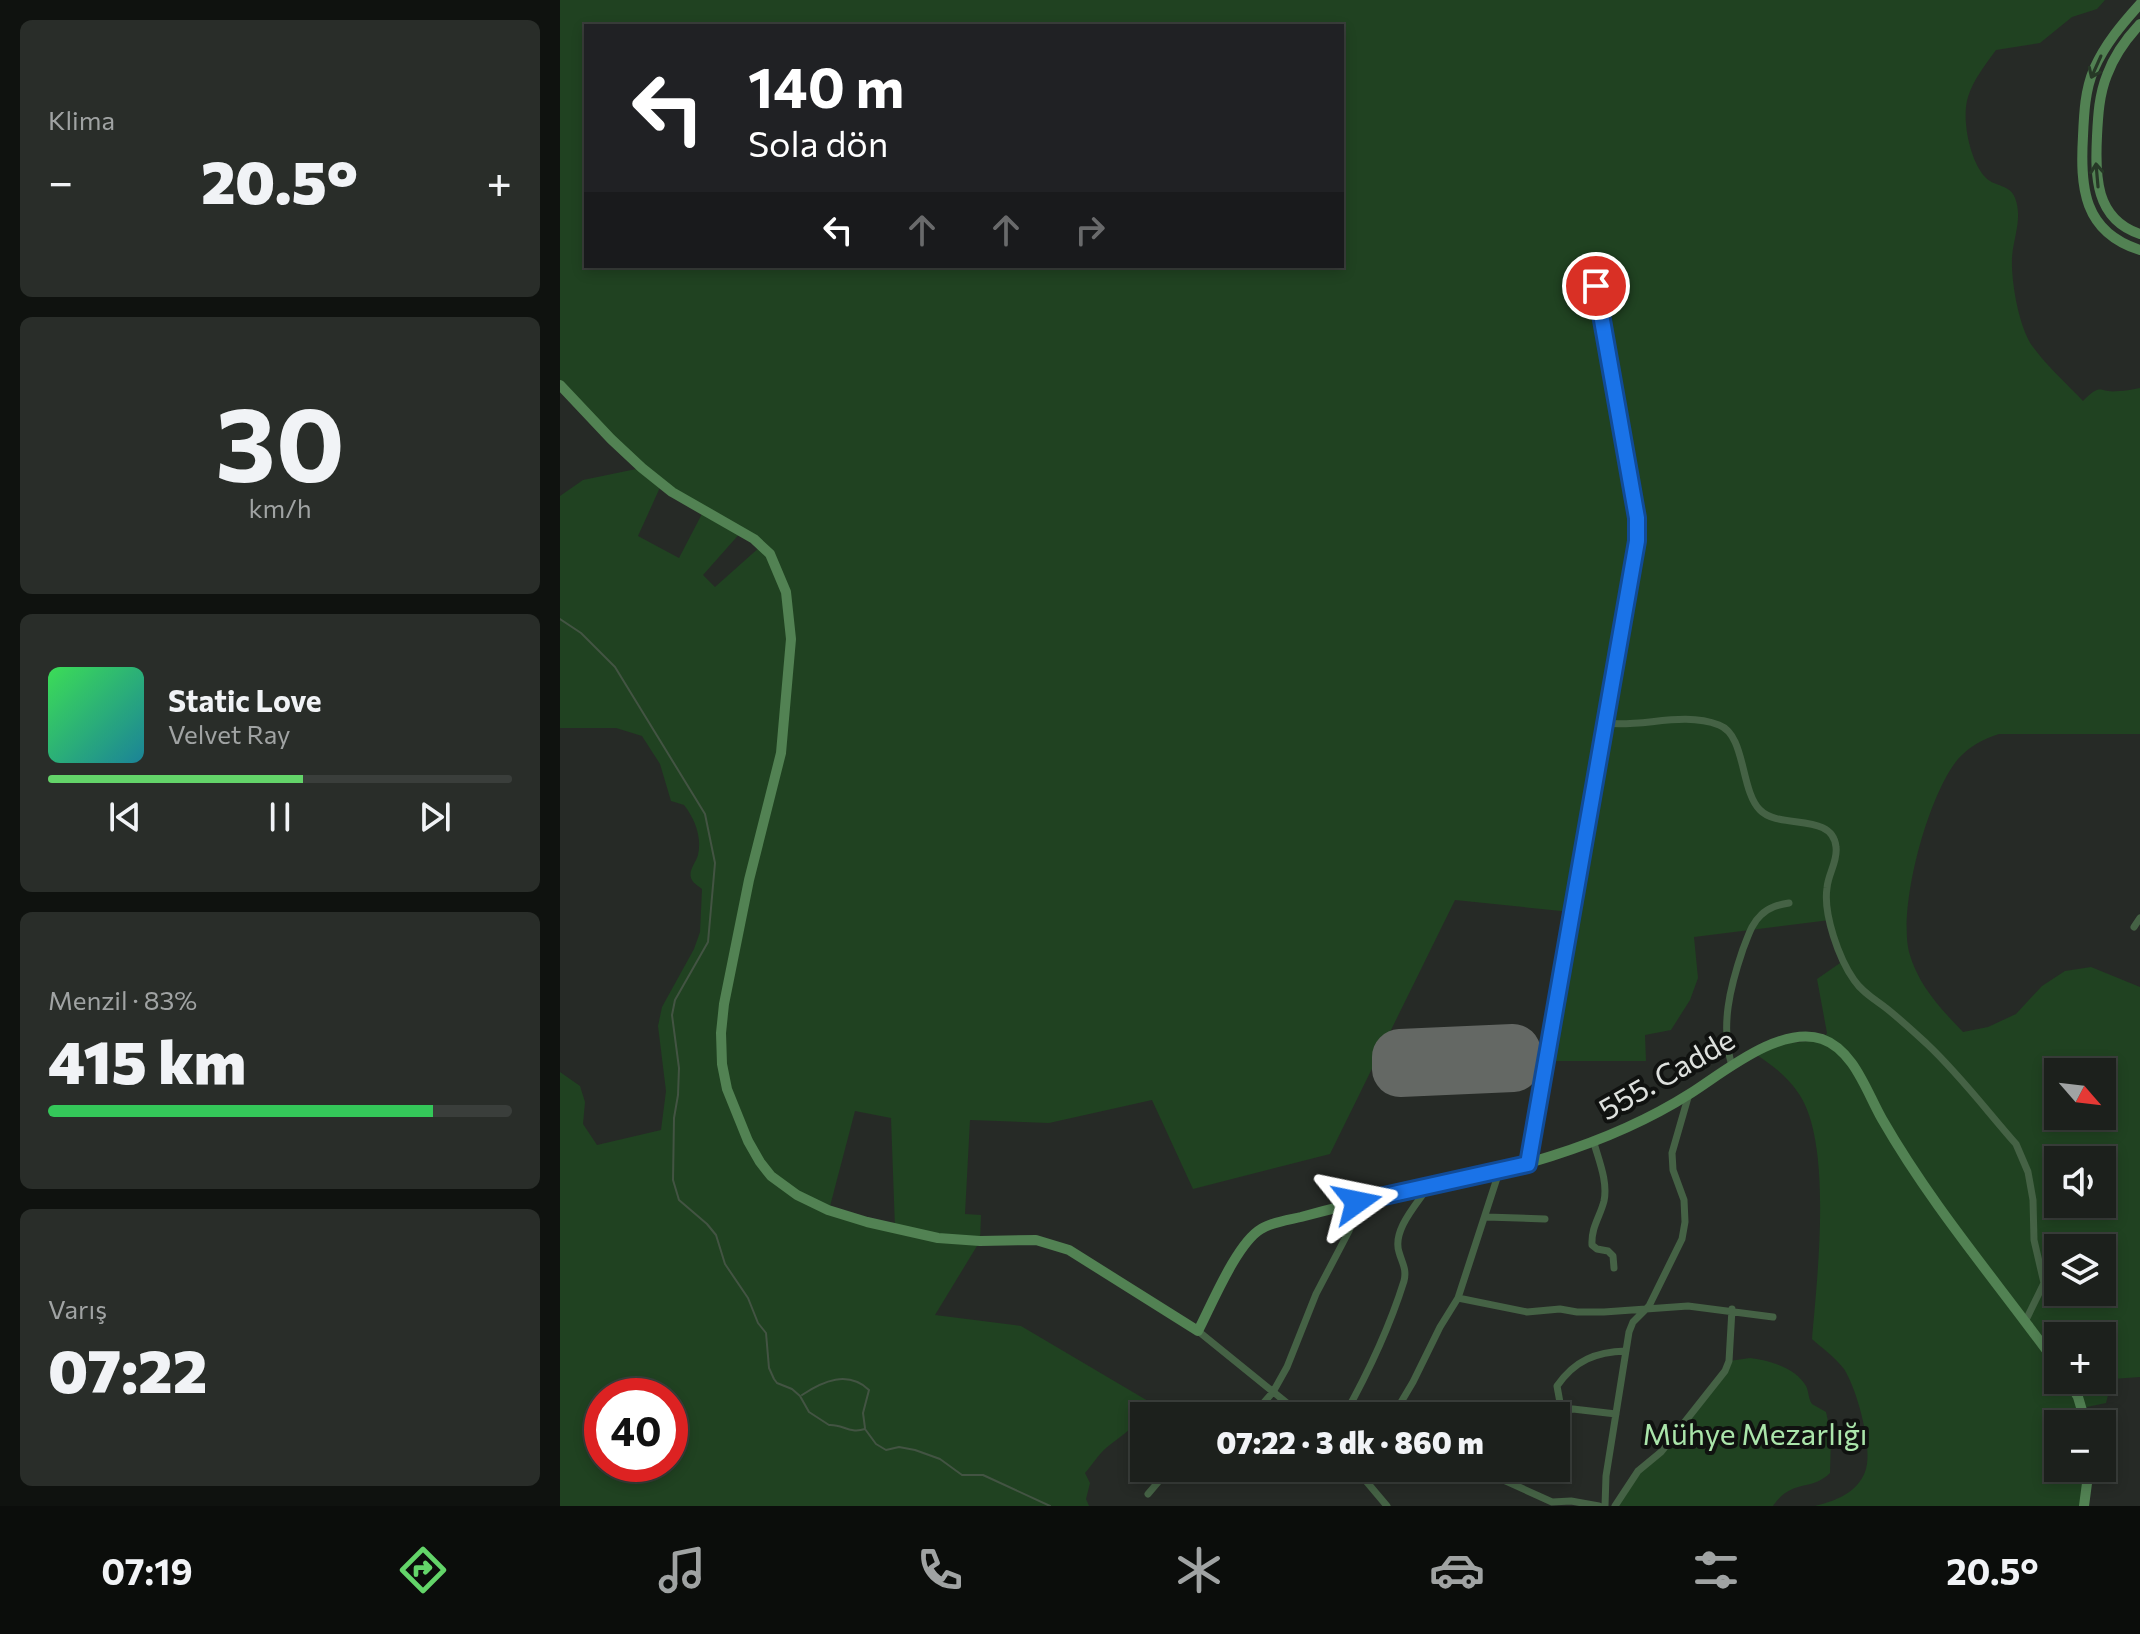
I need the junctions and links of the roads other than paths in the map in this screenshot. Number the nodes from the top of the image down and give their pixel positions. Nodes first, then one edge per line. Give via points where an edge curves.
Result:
1 (2140, 4) edge
2 (2140, 24) edge
3 (2140, 234) edge
4 (2140, 250) edge
5 (1591, 260) dead end
6 (560, 385) edge
7 (1605, 723) junction
8 (1789, 903) dead end
9 (2140, 918) edge
10 (2134, 927) dead end
11 (1732, 1066) junction
12 (1689, 1094) junction
13 (1594, 1143) junction
14 (1528, 1164) junction
15 (1499, 1172) junction
16 (1428, 1187) junction
17 (1357, 1202) junction
18 (1486, 1217) junction
19 (1545, 1219) dead end
20 (1614, 1268) dead end
21 (1458, 1298) junction
22 (1649, 1306) junction
23 (1732, 1309) junction
24 (1773, 1317) dead end
25 (2025, 1322) junction
26 (1198, 1331) junction
27 (2044, 1347) edge
28 (1626, 1351) junction
29 (1273, 1392) junction
30 (1264, 1402) edge
31 (1286, 1402) edge
32 (1352, 1402) edge
33 (1401, 1402) edge
34 (1561, 1402) edge
35 (1570, 1410) edge
36 (1616, 1414) junction
37 (1158, 1482) edge
38 (1367, 1482) edge
39 (1510, 1482) edge
40 (2087, 1482) edge
41 (1148, 1494) dead end
42 (1549, 1504) edge
43 (1387, 1506) edge
44 (1599, 1506) edge
45 (1605, 1506) edge
46 (1615, 1506) edge
47 (2084, 1506) edge

1 -> 4 street via 2112,37 2089,82 2081,167 2093,217 2111,236
3 -> 2 street via 2110,214 2096,172 2103,87 2118,52
5 - 7 street via 1637,518
6 - 26 street via 672,492 754,539 770,554 786,592 791,639 783,744 746,894 721,1033 727,1089 760,1162 797,1195 867,1222 938,1238 1036,1240 1069,1250
7 - 14 street
7 - 25 street via 1664,719 1720,726 1733,736 1759,810 1826,829 1834,837 1836,856 1827,901 1843,962 1866,994 1938,1055 2025,1160 2044,1283
8 - 11 street via 1758,917 1737,967 1727,1028
9 - 10 street
11 - 12 street, 555. Cadde
11 - 25 street, 555. Cadde via 1785,1040 1809,1037 1838,1048 1929,1194
12 - 13 street, 555. Cadde
12 - 22 street via 1672,1153 1684,1200 1682,1239
13 - 14 street, 555. Cadde
13 - 20 street via 1606,1189 1592,1245 1613,1256
14 - 15 street, 555. Cadde
15 - 16 street, 555. Cadde
15 - 18 street
16 - 17 street, 555. Cadde
16 - 32 street via 1399,1236 1404,1280 1374,1360
17 - 26 street, 555. Cadde via 1264,1227 1250,1236
17 - 29 street via 1349,1231
18 - 19 street
18 - 21 street
21 - 22 street via 1527,1312
21 - 33 street
22 - 23 street
22 - 28 street via 1633,1322
23 - 24 street
23 - 46 street via 1725,1371 1661,1452 1638,1471
25 - 27 street, 555. Cadde
26 - 29 street
28 - 34 street via 1593,1355 1566,1376 1557,1386
28 - 36 street
29 - 30 street
29 - 31 street
35 - 36 street
36 - 45 street
37 - 41 street
38 - 43 street
39 - 42 street
40 - 47 street
42 - 44 street

